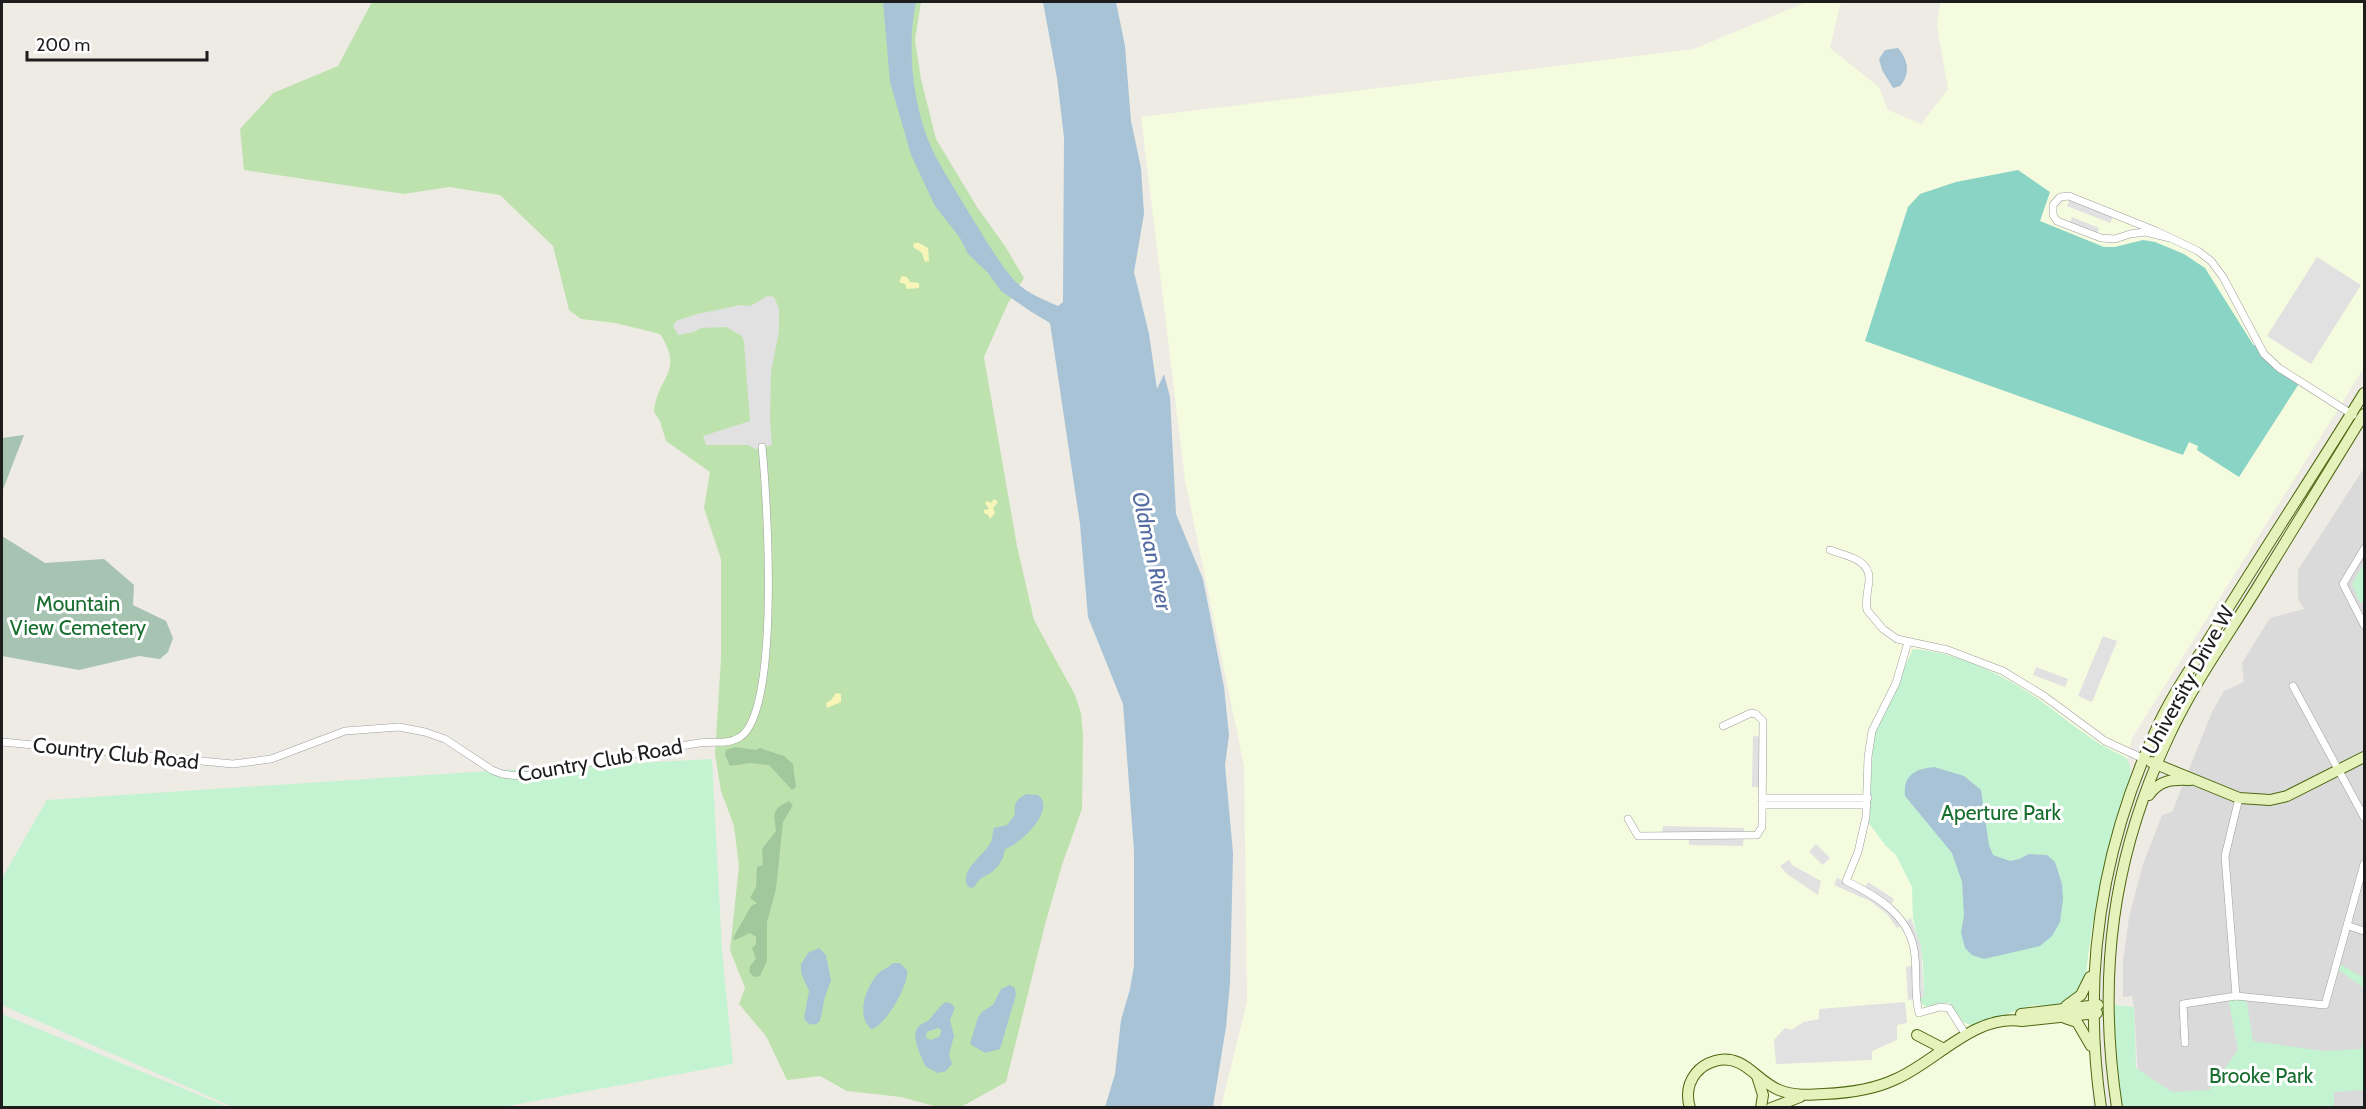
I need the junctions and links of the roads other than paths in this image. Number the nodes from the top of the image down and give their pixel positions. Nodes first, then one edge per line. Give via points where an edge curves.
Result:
1 (2170, 238) junction
2 (2364, 393) edge
3 (2359, 416) edge
4 (762, 447) dead end
5 (2364, 549) edge
6 (1830, 550) dead end
7 (2364, 625) edge
8 (1908, 642) junction
9 (2293, 686) dead end
10 (2177, 691) junction
11 (1724, 726) dead end
12 (2, 742) edge
13 (2364, 757) edge
14 (2144, 759) junction
15 (2156, 764) junction
16 (2339, 771) junction
17 (2200, 780) junction
18 (2239, 798) junction
19 (1762, 801) junction
20 (1868, 801) junction
21 (2141, 807) junction
22 (2364, 817) edge
23 (1628, 819) dead end
24 (2125, 857) junction
25 (2364, 864) edge
26 (2349, 926) junction
27 (2364, 931) edge
28 (2094, 969) junction
29 (2236, 996) junction
30 (2099, 1009) junction
31 (2054, 1013) junction
32 (1966, 1035) junction
33 (2185, 1043) dead end
34 (1944, 1049) junction
35 (2094, 1052) junction
36 (1930, 1059) junction
37 (1751, 1069) junction
38 (1803, 1095) junction
39 (1690, 1107) edge
40 (1761, 1107) edge
41 (1771, 1107) edge
42 (2101, 1107) edge
43 (2117, 1107) edge

1 - 1 street via 2145,232 2115,239 2097,237 2057,221 2053,205 2060,197 2069,196
1 - 3 street via 2211,261 2256,342 2274,364
2 - 3 main road, University Drive W
3 - 10 main road, University Drive W
3 - 15 main road, University Drive W via 2183,709
4 - 12 street, Country Club Road via 769,530 766,650 753,718 745,733 734,740 663,748 520,776 492,770 435,735 399,728 337,733 270,759 233,764
5 - 7 street via 2343,584
6 - 8 street via 1864,565 1869,571 1867,610 1890,635
8 - 14 street via 1948,650 2003,671 2044,696 2097,737
8 - 20 street via 1896,683 1872,731
9 - 16 street
10 - 14 main road, University Drive W
10 - 15 main road
11 - 19 street via 1751,714 1763,721
13 - 16 main road
14 - 15 main road
14 - 24 main road via 2144,775
14 - 28 main road, University Drive W via 2109,867
15 - 17 main road
15 - 21 main road, University Drive W
16 - 18 main road via 2287,796 2270,800
16 - 22 street
17 - 18 main road
17 - 21 main road via 2161,783
18 - 29 street via 2225,856
19 - 20 street
19 - 23 street via 1762,827 1752,836 1638,836
20 - 32 street via 1863,835 1846,881 1881,900 1908,930 1914,947 1919,1013 1949,1008
21 - 24 main road, University Drive W
24 - 30 main road, University Drive W
25 - 26 street
26 - 27 street
26 - 29 street via 2325,1005
28 - 30 main road, University Drive W
28 - 31 main road via 2076,1000
29 - 33 street via 2183,1004
30 - 31 main road
30 - 35 main road, University Drive W
30 - 43 main road
31 - 32 main road via 1987,1025
31 - 35 main road via 2078,1022
32 - 34 main road
34 - 36 main road
34 - 36 main road via 1917,1035
35 - 42 main road, University Drive W
36 - 38 main road via 1880,1085 1845,1093
37 - 38 main road via 1778,1090
37 - 39 main road via 1726,1059 1702,1067 1690,1085
37 - 40 main road via 1761,1085
38 - 41 main road

